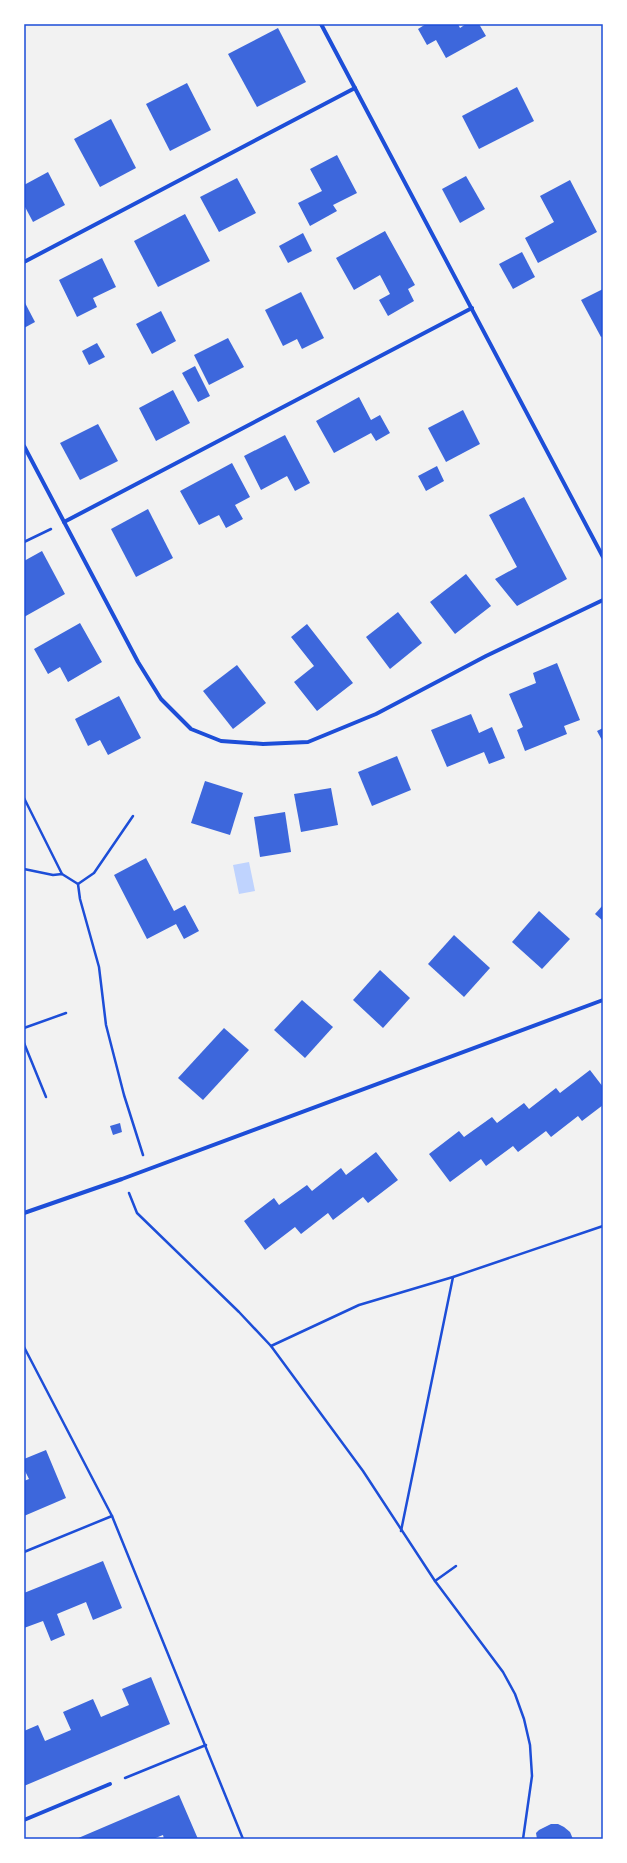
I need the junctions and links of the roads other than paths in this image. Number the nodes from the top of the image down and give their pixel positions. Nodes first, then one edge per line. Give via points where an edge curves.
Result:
1 (321, 24) edge
2 (355, 88) junction
3 (24, 262) edge
4 (472, 308) junction
5 (24, 446) edge
6 (64, 522) junction
7 (603, 557) edge
8 (603, 600) edge
9 (603, 1000) edge
10 (24, 1213) edge
11 (110, 1784) road end
12 (24, 1820) edge

1 - 2 street
2 - 3 street
2 - 4 street
4 - 6 street
4 - 7 street
5 - 6 street
6 - 8 street via 138,662 161,699 191,729 221,741 263,744 308,742 376,714 486,656
9 - 10 street
11 - 12 street

